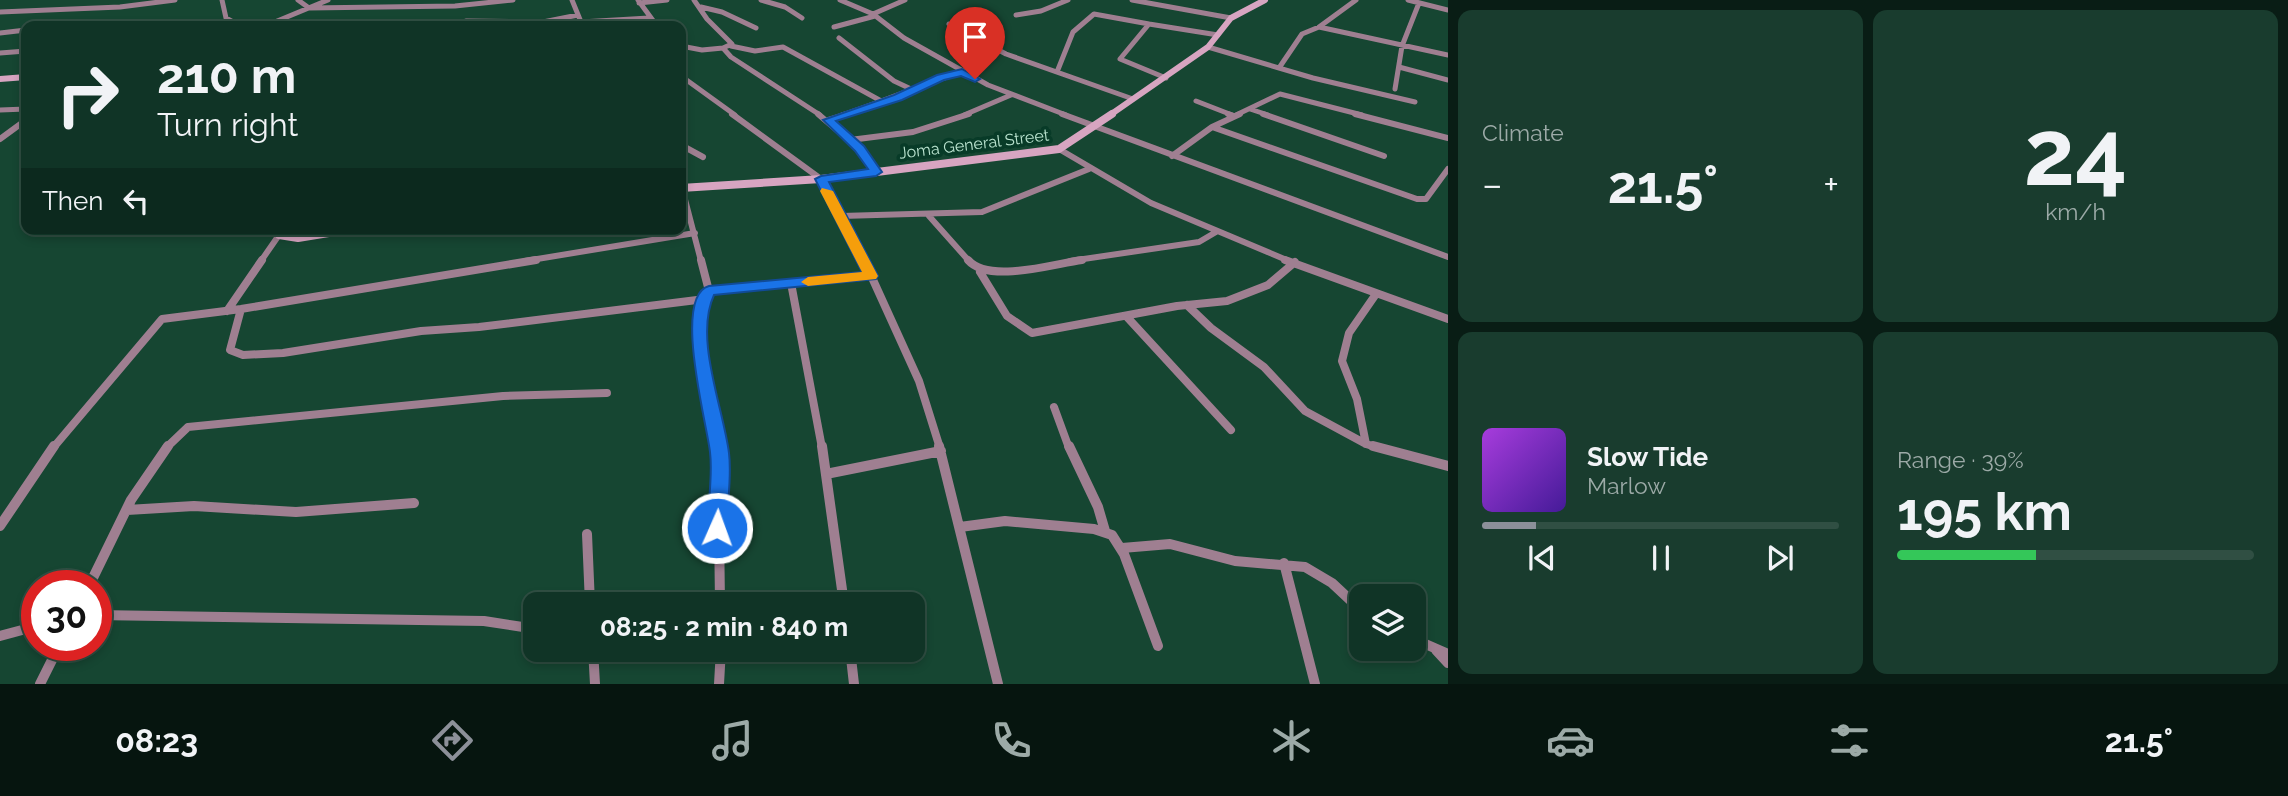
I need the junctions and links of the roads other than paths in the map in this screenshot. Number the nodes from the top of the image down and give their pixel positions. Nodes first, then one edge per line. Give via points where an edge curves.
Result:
1 (128, 0) edge
2 (175, 0) edge
3 (222, 0) edge
4 (298, 0) edge
5 (328, 0) edge
6 (374, 0) edge
7 (513, 0) edge
8 (572, 0) edge
9 (667, 0) edge
10 (694, 0) edge
11 (761, 0) edge
12 (840, 0) edge
13 (905, 0) edge
14 (1068, 0) edge
15 (1132, 0) edge
16 (1180, 0) edge
17 (1263, 0) edge
18 (1356, 0) edge
19 (1408, 0) edge
20 (499, 1) edge
21 (639, 1) edge
22 (436, 3) edge
23 (1419, 4) junction
24 (1170, 6) junction
25 (120, 7) junction
26 (701, 7) junction
27 (309, 8) junction
28 (370, 8) junction
29 (1448, 10) edge
30 (0, 12) edge
31 (579, 15) junction
32 (874, 15) junction
33 (1016, 15) dead end
34 (649, 18) junction
35 (1231, 18) junction
36 (802, 19) dead end
37 (466, 20) dead end
38 (231, 21) edge
39 (277, 21) edge
40 (504, 21) edge
41 (546, 21) edge
42 (581, 21) edge
43 (611, 21) edge
44 (652, 21) edge
45 (948, 24) dead end
46 (1149, 24) junction
47 (756, 27) dead end
48 (834, 27) dead end
49 (1319, 27) junction
50 (21, 31) edge
51 (0, 33) edge
52 (1218, 36) junction
53 (839, 38) dead end
54 (731, 46) junction
55 (1402, 46) junction
56 (1208, 47) junction
57 (686, 48) edge
58 (723, 48) junction
59 (21, 51) edge
60 (0, 53) edge
61 (1448, 55) edge
62 (1399, 67) junction
63 (1279, 68) junction
64 (962, 72) junction
65 (1057, 72) junction
66 (21, 77) edge
67 (1166, 78) junction
68 (0, 79) edge
69 (686, 80) edge
70 (1448, 80) edge
71 (911, 89) junction
72 (1395, 89) dead end
73 (1011, 94) junction
74 (1133, 99) junction
75 (1196, 101) dead end
76 (883, 102) junction
77 (1415, 102) dead end
78 (21, 109) edge
79 (1250, 109) junction
80 (0, 110) edge
81 (1234, 116) junction
82 (828, 120) junction
83 (21, 124) edge
84 (1095, 125) junction
85 (1212, 127) junction
86 (1448, 138) edge
87 (0, 139) edge
88 (850, 140) junction
89 (686, 148) edge
90 (1059, 149) junction
91 (1172, 156) junction
92 (1384, 156) dead end
93 (702, 157) dead end
94 (1089, 169) junction
95 (1448, 169) edge
96 (876, 172) junction
97 (821, 179) junction
98 (686, 188) edge
99 (686, 204) edge
100 (841, 216) junction
101 (929, 216) junction
102 (1216, 232) junction
103 (695, 233) junction
104 (275, 235) edge
105 (286, 235) edge
106 (320, 235) edge
107 (683, 235) edge
108 (686, 235) edge
109 (1448, 257) edge
110 (1295, 262) junction
111 (980, 272) junction
112 (871, 276) junction
113 (791, 283) junction
114 (1376, 294) junction
115 (707, 295) junction
116 (1187, 305) junction
117 (241, 309) junction
118 (227, 311) junction
119 (1127, 317) junction
120 (1448, 319) edge
121 (607, 393) dead end
122 (1054, 407) dead end
123 (1231, 430) dead end
124 (1366, 444) junction
125 (941, 451) junction
126 (1448, 467) edge
127 (826, 474) junction
128 (414, 503) dead end
129 (127, 510) junction
130 (0, 526) edge
131 (960, 527) junction
132 (1105, 531) junction
133 (587, 534) dead end
134 (1122, 548) junction
135 (1284, 563) junction
136 (97, 570) edge
137 (589, 592) edge
138 (720, 592) edge
139 (842, 592) edge
140 (1349, 600) edge
141 (112, 615) edge
142 (523, 627) edge
143 (21, 630) edge
144 (0, 636) edge
145 (1426, 645) edge
146 (1158, 646) dead end
147 (1433, 648) junction
148 (1448, 653) edge
149 (52, 661) edge
150 (594, 662) edge
151 (720, 662) edge
152 (851, 662) edge
153 (1448, 663) edge
154 (40, 684) edge
155 (595, 684) edge
156 (719, 684) edge
157 (854, 684) edge
158 (998, 684) edge
159 (1315, 684) edge

1 - 25 street
2 - 25 street
3 - 38 street via 226,18
4 - 27 street
5 - 27 street
6 - 28 street
7 - 20 street
8 - 31 street
9 - 21 street
10 - 26 street
11 - 36 street via 785,7
12 - 32 street
13 - 32 street
14 - 33 street
15 - 24 street
16 - 24 street
17 - 35 street, Joma General Street
18 - 49 street
19 - 23 street
20 - 22 street
21 - 34 street
22 - 28 street
23 - 29 street
23 - 55 street
24 - 35 street
25 - 30 street
26 - 47 street
26 - 54 street
27 - 28 street
27 - 39 street
31 - 41 street
31 - 42 street
32 - 48 street
32 - 64 street
34 - 43 street
34 - 44 street
35 - 52 street, Joma General Street
37 - 40 street
45 - 65 street via 1006,54
46 - 52 street
46 - 65 street via 1094,13 1073,32
46 - 67 street via 1120,60
49 - 55 street
49 - 63 street via 1302,34
50 - 51 street
52 - 56 street, Joma General Street
53 - 71 street
54 - 58 street
54 - 76 street via 755,51 783,47
55 - 61 street
55 - 62 street
56 - 63 street
56 - 67 street, Joma General Street
57 - 58 street
58 - 82 street via 728,57 755,69
59 - 60 street
62 - 70 street
62 - 72 street
63 - 77 street
64 - 71 street
64 - 73 street
65 - 74 street
66 - 68 street
67 - 74 street, Joma General Street
69 - 97 street
71 - 76 street
73 - 84 street
73 - 88 street via 962,119 881,139
74 - 84 street, Joma General Street
75 - 81 street
76 - 82 street
78 - 80 street
79 - 81 street
79 - 86 street via 1280,94
79 - 92 street
81 - 85 street
82 - 88 street
83 - 87 street
84 - 90 street, Joma General Street
84 - 91 street
85 - 91 street
85 - 95 street via 1417,200 1426,200
88 - 96 street
89 - 93 street
90 - 94 street
90 - 96 street, Joma General Street
91 - 109 street
94 - 101 street via 1002,206
94 - 102 street
96 - 97 street, Joma General Street
97 - 98 street, Joma General Street
97 - 100 street
99 - 103 street
100 - 101 street
100 - 112 street
101 - 111 street
102 - 110 street
102 - 111 street via 1182,246
103 - 108 street
103 - 115 street
104 - 118 street
105 - 106 street via 298,239
107 - 117 street
110 - 114 street
110 - 116 street via 1268,285 1227,301
111 - 119 street via 1010,320 1032,333
112 - 113 street
112 - 125 street via 914,370
113 - 115 street
113 - 127 street
114 - 120 street
114 - 124 street via 1349,333 1342,360 1357,399
115 - 117 street via 243,355 230,350
115 - 138 street via 699,310 705,379 720,454
116 - 119 street
116 - 124 street via 1264,367 1305,411
117 - 118 street
118 - 130 street via 162,319 62,433
119 - 123 street
121 - 129 street via 503,396 188,427 167,441
122 - 132 street
124 - 126 street
125 - 127 street
125 - 131 street
127 - 139 street
128 - 129 street via 296,512 194,506
129 - 136 street
131 - 132 street via 1005,521
131 - 158 street
132 - 134 street via 1119,540
133 - 137 street
134 - 135 street via 1170,544 1236,561
134 - 146 street
135 - 140 street via 1319,573
135 - 159 street
141 - 142 street via 484,621
143 - 144 street
145 - 147 street
147 - 148 street
147 - 153 street
149 - 154 street
150 - 155 street
151 - 156 street
152 - 157 street

